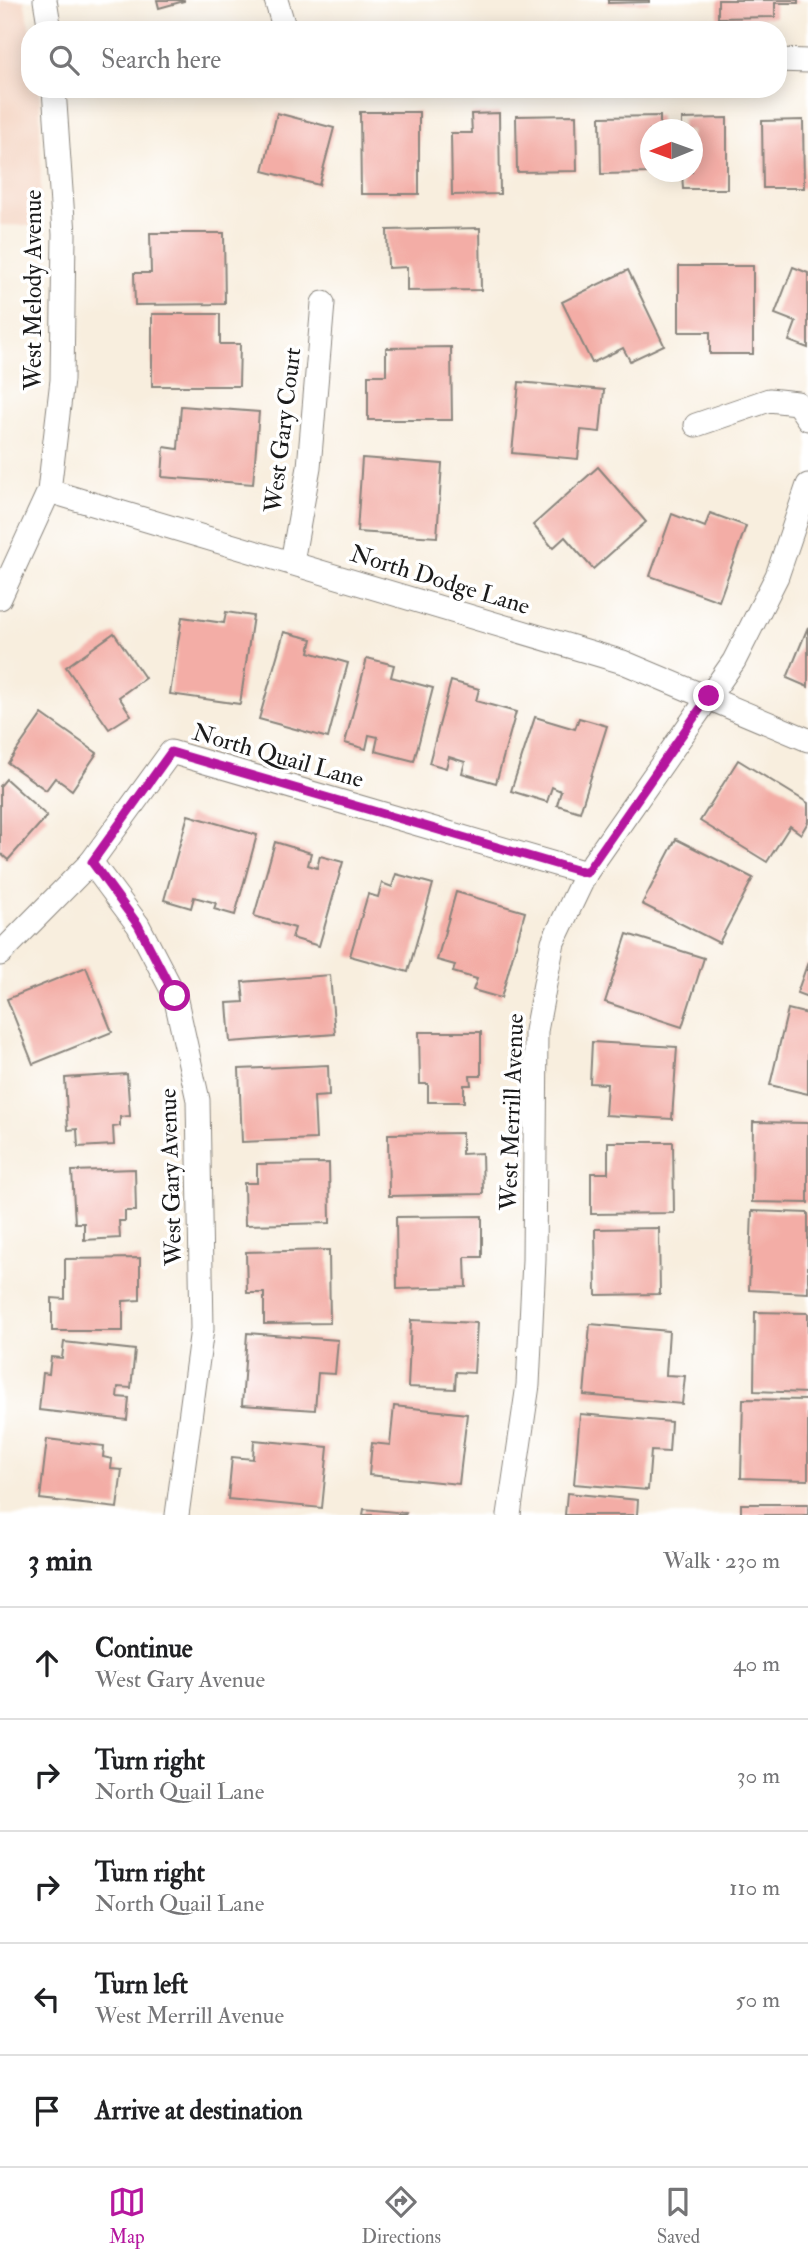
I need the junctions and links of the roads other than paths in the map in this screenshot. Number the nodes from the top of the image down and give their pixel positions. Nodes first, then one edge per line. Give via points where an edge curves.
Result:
1 (45, 0) edge
2 (276, 0) edge
3 (48, 21) edge
4 (282, 21) edge
5 (787, 60) edge
6 (808, 61) edge
7 (55, 98) edge
8 (323, 303) dead end
9 (808, 419) edge
10 (696, 425) dead end
11 (808, 485) edge
12 (49, 491) junction
13 (292, 562) junction
14 (0, 598) edge
15 (709, 696) junction
16 (808, 740) edge
17 (92, 862) junction
18 (586, 873) junction
19 (0, 954) edge
20 (177, 1515) edge
21 (509, 1515) edge

1 - 3 street
2 - 4 street
5 - 6 street
7 - 12 street, West Melody Avenue via 64,234 62,380
8 - 13 street, West Gary Court via 309,467
9 - 10 street via 797,403 769,400
11 - 15 street, West Merrill Avenue via 777,576 733,661
12 - 13 street, North Dodge Lane
12 - 14 street, West Melody Avenue
13 - 15 street, North Dodge Lane via 623,662
15 - 16 street, North Dodge Lane
15 - 18 street, West Merrill Avenue
17 - 18 street, North Quail Lane via 171,752
17 - 19 street, North Quail Lane
17 - 20 street, West Gary Avenue via 138,925 175,996 198,1100 202,1329
18 - 21 street, West Merrill Avenue via 553,942 536,1031 528,1385

